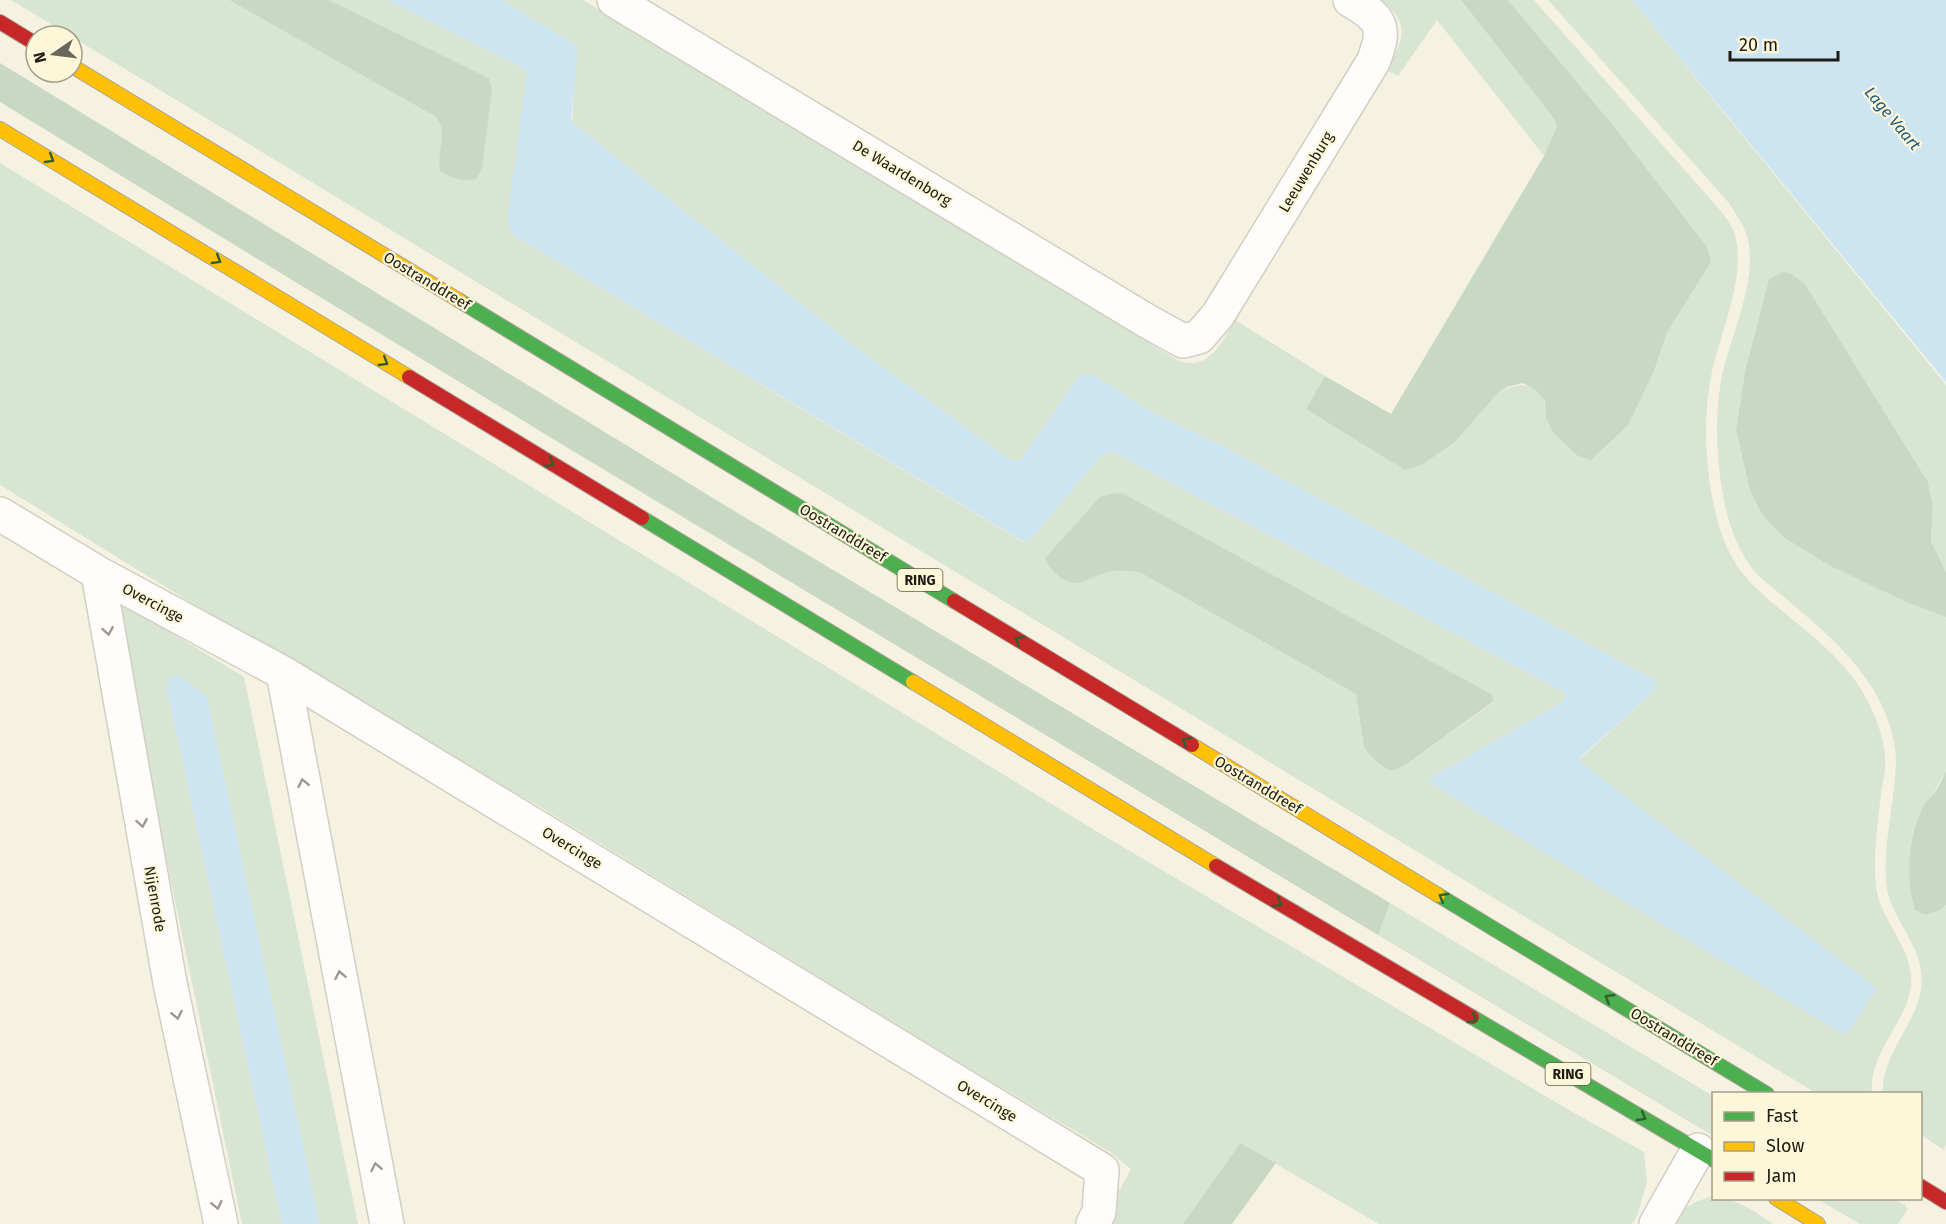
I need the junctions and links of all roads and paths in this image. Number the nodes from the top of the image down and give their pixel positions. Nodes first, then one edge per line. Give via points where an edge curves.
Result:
1 (614, 0) edge
2 (1350, 0) edge
3 (0, 22) edge
4 (24, 37) edge
5 (84, 73) edge
6 (0, 129) edge
7 (1191, 340) joint
8 (0, 514) edge
9 (98, 573) junction
10 (283, 673) junction
11 (1764, 1092) edge
12 (1706, 1155) edge
13 (1922, 1187) edge
14 (1779, 1200) edge
15 (1946, 1202) edge
16 (1096, 1218) edge
17 (221, 1224) edge
18 (387, 1224) edge
19 (1656, 1224) edge
20 (1818, 1224) edge

1 - 7 street, De Waardenborg via 1166,333 1183,341
2 - 7 street, Leeuwenburg via 1380,26 1382,39 1372,62 1218,315 1203,334
3 - 4 main road
11 -> 5 main road, Oostranddreef / RING
6 -> 12 main road, RING via 1228,873
8 - 9 street, Overcinge
9 - 10 street, Overcinge
9 -> 17 street, Nijenrode via 170,983
10 - 16 street, Overcinge via 1102,1170
18 -> 10 street
12 - 19 street
13 - 15 main road
14 - 20 main road

